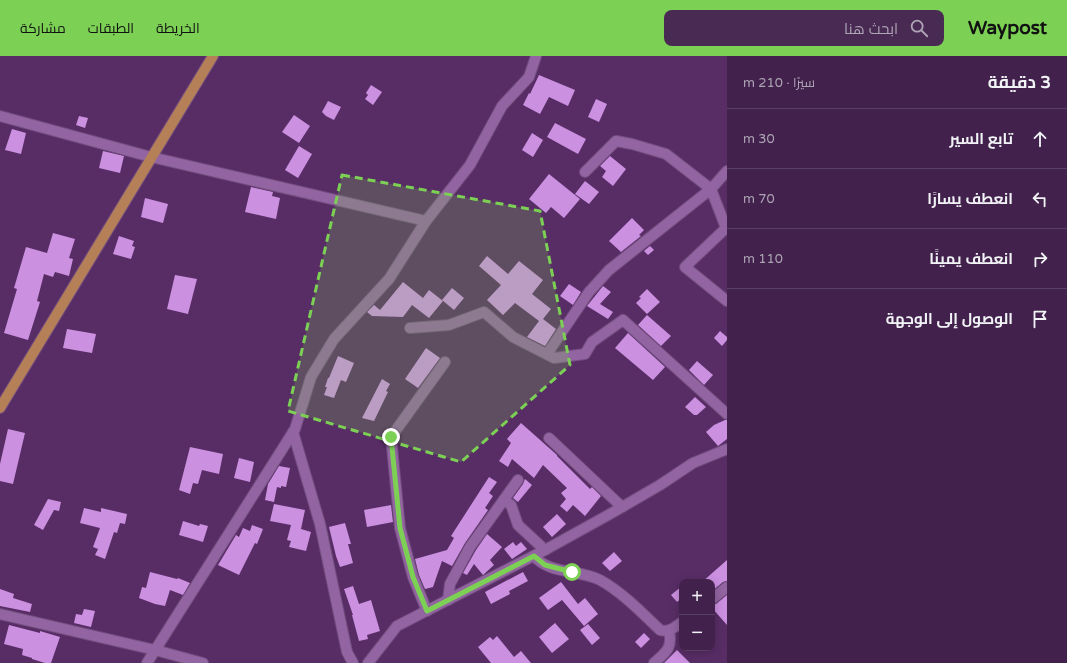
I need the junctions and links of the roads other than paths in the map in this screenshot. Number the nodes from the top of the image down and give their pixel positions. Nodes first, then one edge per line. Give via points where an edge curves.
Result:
1 (213, 56) edge
2 (536, 56) edge
3 (0, 116) edge
4 (151, 157) junction
5 (727, 171) edge
6 (585, 172) dead end
7 (711, 189) junction
8 (426, 221) junction
9 (727, 301) edge
10 (410, 328) dead end
11 (547, 354) junction
12 (445, 362) dead end
13 (0, 408) edge
14 (727, 414) edge
15 (293, 432) junction
16 (549, 438) dead end
17 (727, 449) edge
18 (518, 480) dead end
19 (504, 500) junction
20 (622, 507) junction
21 (545, 550) junction
22 (534, 556) junction
23 (727, 587) edge
24 (715, 597) edge
25 (448, 600) junction
26 (427, 611) junction
27 (0, 614) edge
28 (679, 624) edge
29 (669, 631) junction
30 (155, 650) junction
31 (147, 663) edge
32 (203, 663) edge
33 (352, 663) edge
34 (368, 663) edge
35 (654, 663) edge

1 - 4 main road
2 - 8 street via 529,77 502,106 470,165
3 - 4 street
4 - 8 street
4 - 13 main road
5 - 7 street
6 - 7 street via 616,141 666,154
7 - 9 street via 726,228 685,267
7 - 11 street via 609,270 588,292
8 - 15 street via 389,280 334,339 312,376
10 - 11 street via 449,325 484,312 513,337
11 - 14 street via 554,358 585,354 592,342 623,320
12 - 26 street via 391,437 400,528 413,577
15 - 30 street
15 - 33 street via 320,524 347,652
16 - 20 street
17 - 20 street via 693,463
18 - 19 street
19 - 21 street via 511,505 518,525
19 - 25 street via 470,547 450,584
20 - 21 street
21 - 22 street
22 - 25 street
22 - 29 street via 545,565 599,580 660,630
23 - 24 street
25 - 26 street
26 - 34 street via 397,626
27 - 30 street
28 - 29 street
29 - 35 street via 670,646
30 - 31 street
30 - 32 street

